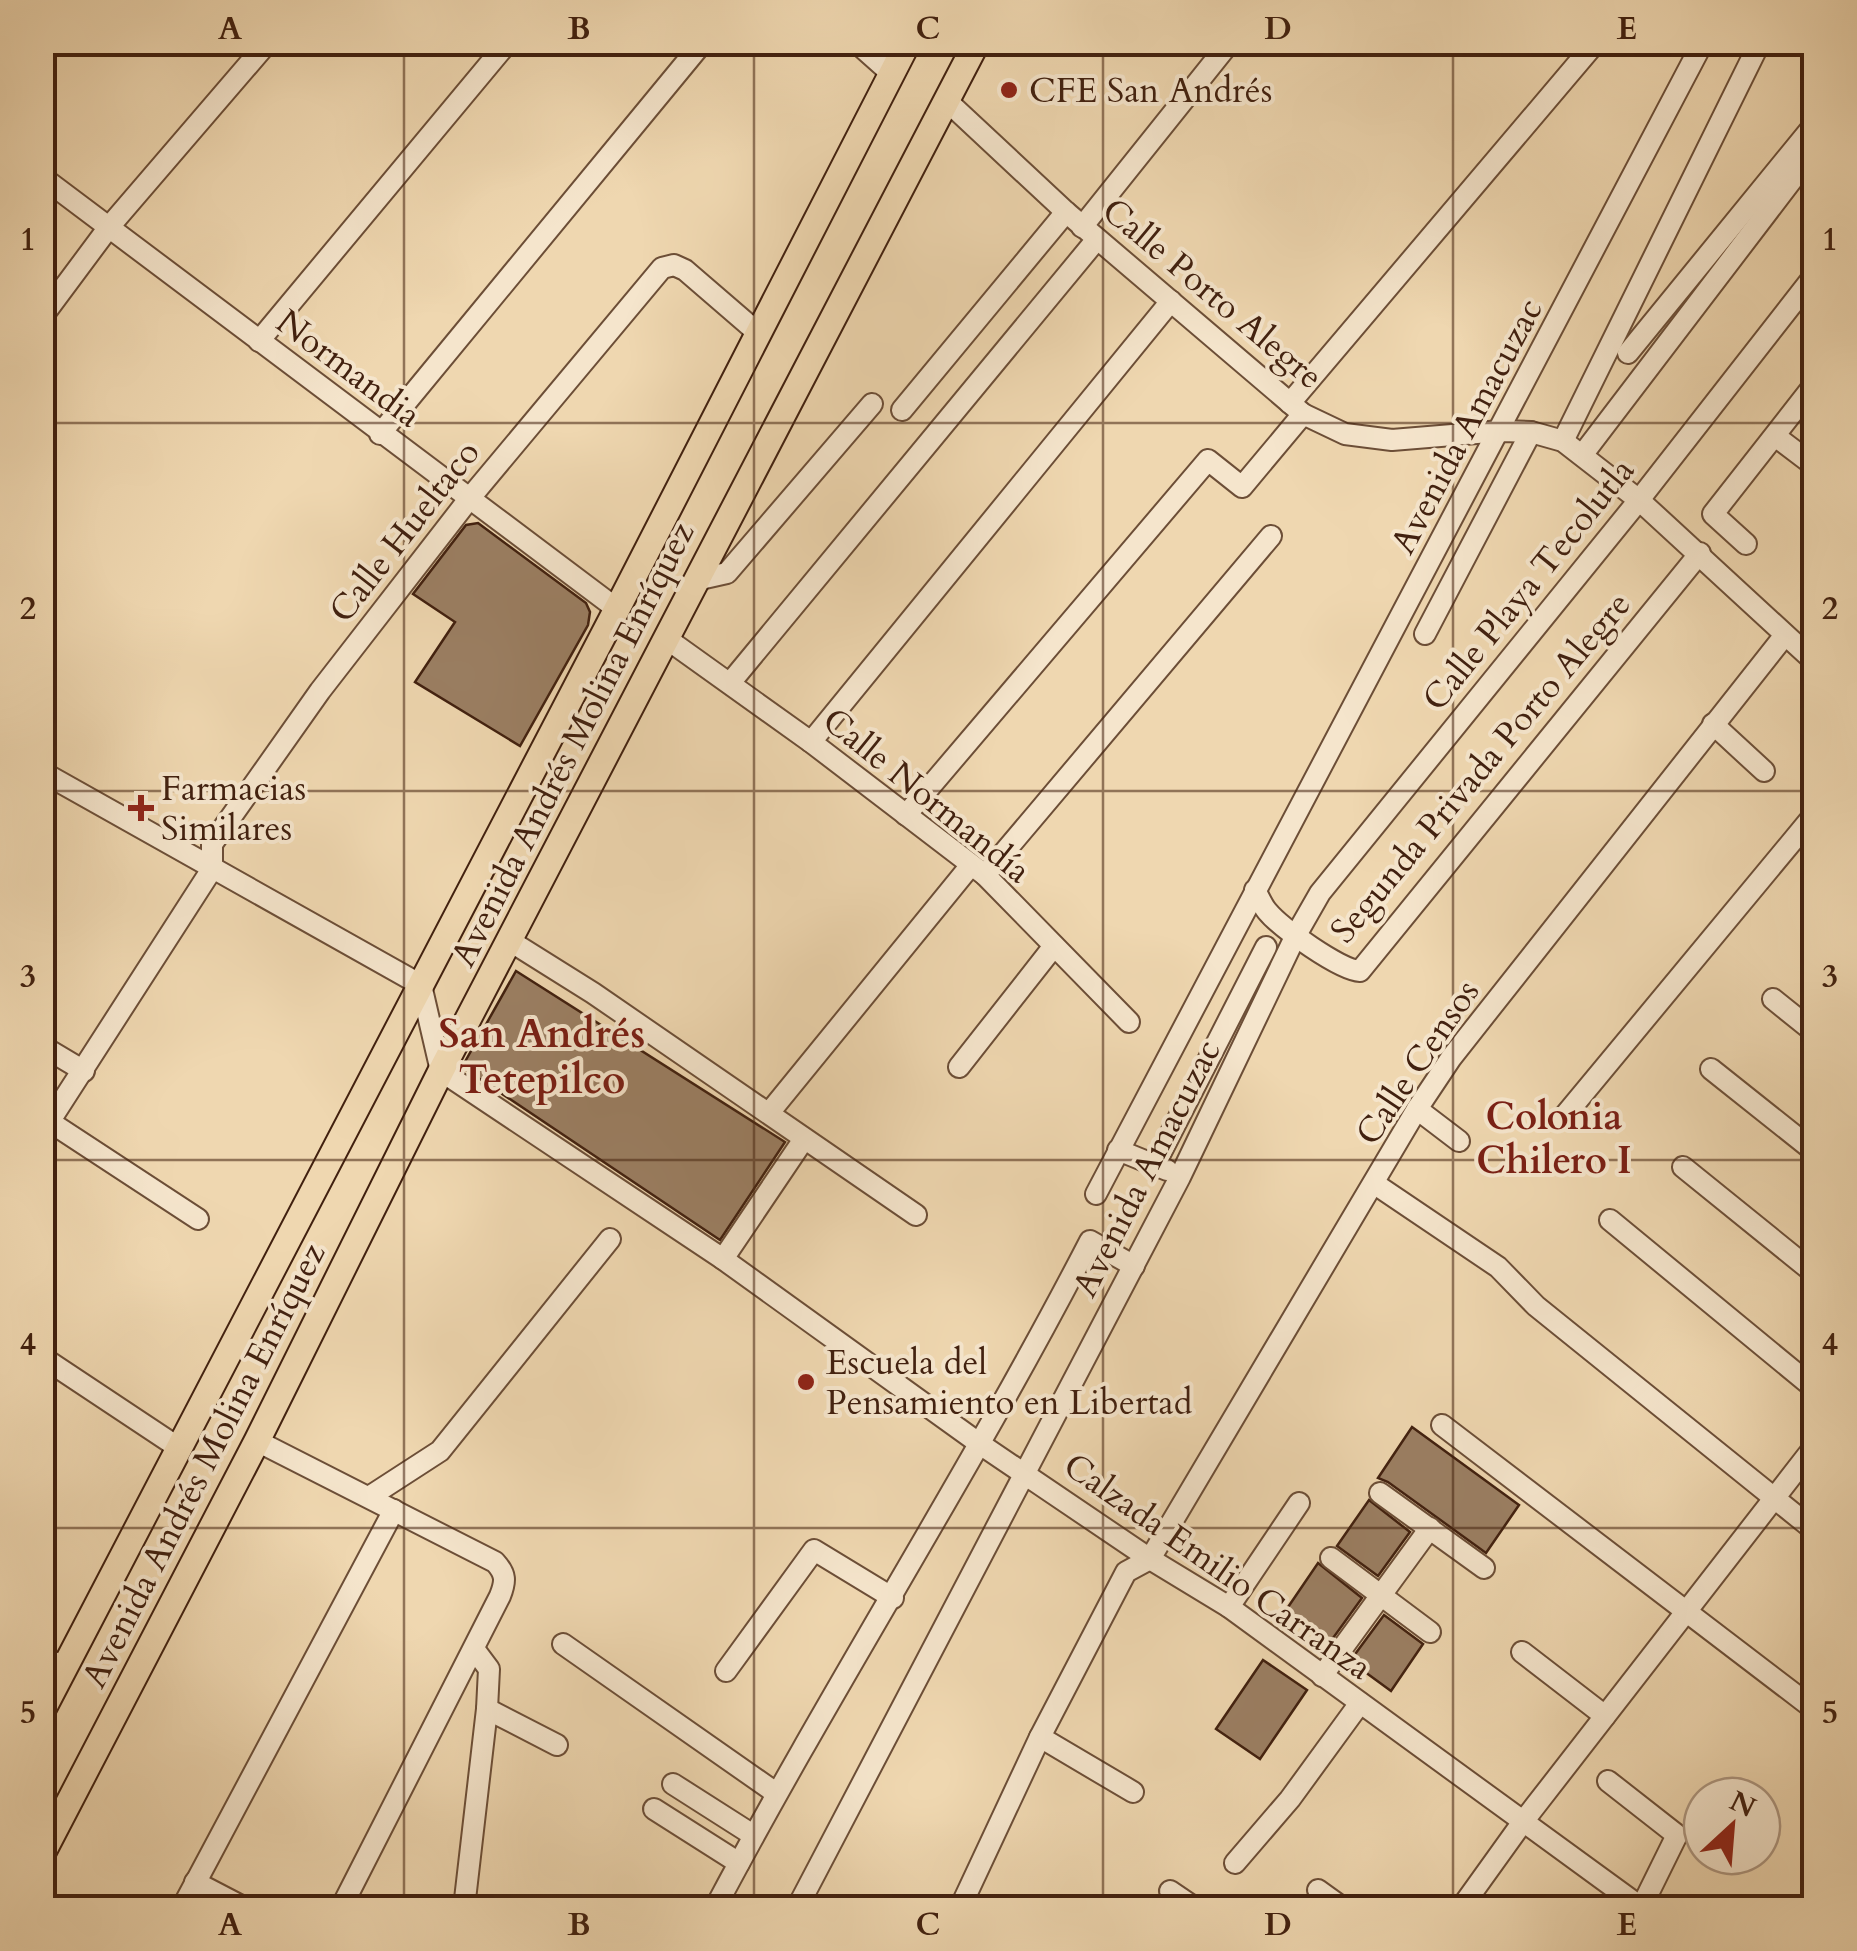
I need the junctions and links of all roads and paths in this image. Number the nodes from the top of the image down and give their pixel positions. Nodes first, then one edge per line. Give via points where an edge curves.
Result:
1 (48, 42) edge
2 (268, 42) edge
3 (508, 42) edge
4 (703, 42) edge
5 (856, 42) edge
6 (908, 42) edge
7 (977, 42) edge
8 (1230, 42) edge
9 (1596, 42) edge
10 (1704, 42) edge
11 (1760, 42) edge
12 (42, 49) edge
13 (892, 74) junction
14 (947, 101) junction
15 (1814, 126) edge
16 (1814, 151) edge
17 (42, 177) edge
18 (1082, 226) junction
19 (109, 227) junction
20 (1814, 276) edge
21 (1171, 301) junction
22 (42, 318) edge
23 (758, 333) junction
24 (259, 341) junction
25 (1628, 354) dead end
26 (1814, 385) edge
27 (872, 404) dead end
28 (1296, 408) junction
29 (902, 410) dead end
30 (1501, 432) junction
31 (1531, 432) junction
32 (380, 434) junction
33 (1775, 436) junction
34 (1563, 441) junction
35 (1583, 454) junction
36 (1812, 464) edge
37 (468, 499) junction
38 (1639, 500) junction
39 (1271, 536) dead end
40 (1746, 544) dead end
41 (1700, 553) junction
42 (696, 580) junction
43 (617, 609) junction
44 (1424, 634) dead end
45 (1785, 634) junction
46 (667, 639) junction
47 (1814, 661) edge
48 (730, 683) junction
49 (1713, 724) junction
50 (812, 742) junction
51 (1764, 771) dead end
52 (42, 772) edge
53 (906, 815) junction
54 (1814, 815) edge
55 (212, 868) junction
56 (978, 870) junction
57 (1255, 890) junction
58 (1296, 935) junction
59 (510, 941) junction
60 (1054, 946) junction
61 (1266, 948) dead end
62 (421, 985) junction
63 (1773, 999) dead end
64 (1128, 1022) dead end
65 (1814, 1032) edge
66 (1181, 1035) junction
67 (42, 1046) edge
68 (1214, 1052) junction
69 (1237, 1061) junction
70 (959, 1067) dead end
71 (1711, 1069) dead end
72 (442, 1070) junction
73 (84, 1072) junction
74 (1417, 1109) junction
75 (769, 1113) junction
76 (1562, 1119) dead end
77 (46, 1128) edge
78 (804, 1139) junction
79 (1459, 1142) dead end
80 (1118, 1150) junction
81 (1814, 1151) edge
82 (1155, 1164) junction
83 (1682, 1167) dead end
84 (1180, 1177) junction
85 (1375, 1184) junction
86 (1096, 1194) dead end
87 (916, 1216) dead end
88 (198, 1219) dead end
89 (1610, 1220) dead end
90 (610, 1239) dead end
91 (723, 1259) junction
92 (1134, 1266) junction
93 (1814, 1273) edge
94 (42, 1357) edge
95 (1814, 1388) edge
96 (1442, 1426) dead end
97 (257, 1441) junction
98 (980, 1444) junction
99 (1814, 1447) edge
100 (179, 1448) junction
101 (1026, 1474) junction
102 (1380, 1493) dead end
103 (369, 1497) junction
104 (1772, 1499) junction
105 (1299, 1503) dead end
106 (394, 1510) junction
107 (1430, 1528) junction
108 (1814, 1530) edge
109 (1330, 1558) dead end
110 (1150, 1559) junction
111 (1484, 1568) dead end
112 (1381, 1594) junction
113 (893, 1598) junction
114 (1229, 1607) junction
115 (1686, 1612) junction
116 (1430, 1632) dead end
117 (563, 1644) dead end
118 (474, 1649) junction
119 (1522, 1652) dead end
120 (42, 1655) edge
121 (64, 1669) junction
122 (726, 1671) dead end
123 (1322, 1676) junction
124 (1360, 1703) junction
125 (487, 1709) junction
126 (1814, 1709) edge
127 (42, 1711) edge
128 (1605, 1716) junction
129 (1040, 1737) junction
130 (557, 1745) dead end
131 (1608, 1782) dead end
132 (673, 1784) dead end
133 (1133, 1792) dead end
134 (776, 1793) junction
135 (654, 1809) dead end
136 (1522, 1823) junction
137 (753, 1836) junction
138 (42, 1854) edge
139 (739, 1863) junction
140 (1236, 1863) dead end
141 (195, 1882) junction
142 (1170, 1890) dead end
143 (1318, 1890) dead end
144 (1814, 1898) edge
145 (465, 1902) edge
146 (964, 1907) edge
147 (182, 1908) edge
148 (245, 1908) edge
149 (341, 1908) edge
150 (487, 1908) edge
151 (715, 1908) edge
152 (797, 1908) edge
153 (1195, 1908) edge
154 (1343, 1908) edge
155 (1461, 1908) edge
156 (1641, 1908) edge
157 (1807, 1908) edge

1 - 12 street
2 - 19 street
3 - 24 street
4 - 32 street
5 - 13 street
6 - 13 main road, Avenida Andrés Molina Enríquez
7 - 14 main road, Avenida Andrés Molina Enríquez
8 - 18 street
9 - 28 street
10 - 30 street, Avenida Amacuzac
11 - 34 street
13 - 23 main road, Avenida Andrés Molina Enríquez
14 - 18 street, Calle Porto Alegre
14 - 42 main road, Avenida Andrés Molina Enríquez
15 - 25 street
16 - 35 street
17 - 19 street, Normandia
18 - 21 street, Calle Porto Alegre
18 - 29 street
18 - 48 street
19 - 22 street
19 - 24 street, Normandia
20 - 38 street, Calle Playa Tecolutla
21 - 28 street, Calle Porto Alegre
21 - 50 street
23 - 37 street, Calle Hueltaco via 685,270 662,268
23 - 43 main road, Avenida Andrés Molina Enríquez
24 - 32 street, Normandia
26 - 33 street
27 - 42 street via 727,572
28 - 30 street, Calle Porto Alegre via 1346,434 1392,440
28 - 53 street via 1242,487 1208,460
30 - 31 street, Calle Porto Alegre
30 - 57 street, Avenida Amacuzac
31 - 34 street, Calle Porto Alegre
31 - 44 street
32 - 37 street, Normandia
33 - 36 street
33 - 40 street via 1713,514
34 - 35 street, Calle Porto Alegre
35 - 38 street, Calle Porto Alegre
37 - 43 street, Normandia
37 - 55 street, Calle Hueltaco via 212,844
38 - 41 street, Calle Porto Alegre
38 - 58 street, Calle Playa Tecolutla via 1320,893
39 - 56 street
41 - 45 street, Calle Porto Alegre
41 - 58 street, Segunda Privada Porto Alegre via 1360,970 1349,970
42 - 46 main road, Avenida Andrés Molina Enríquez
43 - 62 main road, Avenida Andrés Molina Enríquez
45 - 47 street, Calle Porto Alegre
45 - 49 street, Calle Censos
46 - 48 street, Calle Normandía
46 - 59 main road, Avenida Andrés Molina Enríquez
48 - 50 street, Calle Normandía
49 - 51 street
49 - 74 street, Calle Censos
50 - 53 street, Calle Normandía
52 - 55 street
53 - 56 street, Calle Normandía
54 - 76 street
55 - 62 street
55 - 73 street, Calle Hueltaco
56 - 60 street, Calle Normandía
56 - 75 street
57 - 58 street via 1268,913
57 - 66 street, Avenida Amacuzac
58 - 69 street, Avenida Amacuzac
59 - 72 main road, Avenida Andrés Molina Enríquez
59 - 75 street
60 - 64 street, Calle Normandía
60 - 70 street
61 - 68 street
62 - 72 street
62 - 100 main road, Avenida Andrés Molina Enríquez
63 - 65 street
66 - 68 street
66 - 80 street, Avenida Amacuzac
67 - 73 street
68 - 69 street
68 - 82 street
69 - 84 street, Avenida Amacuzac
71 - 81 street
72 - 91 street, Calzada Emilio Carranza
72 - 97 main road, Avenida Andrés Molina Enríquez
73 - 77 street, Calle Hueltaco
74 - 79 street
74 - 85 street, Calle Censos
75 - 78 street
77 - 88 street
78 - 87 street
78 - 91 street
80 - 82 street
80 - 86 street, Avenida Amacuzac
82 - 84 street
83 - 93 street
84 - 92 street, Avenida Amacuzac
85 - 104 street via 1498,1266 1536,1306
85 - 110 street, Calle Censos
89 - 95 street
90 - 103 street via 440,1451
91 - 98 street, Calzada Emilio Carranza
92 - 98 street, Avenida Amacuzac via 1090,1241
92 - 101 street, Avenida Amacuzac
94 - 100 street
96 - 115 street
97 - 103 street
97 - 138 main road, Avenida Andrés Molina Enríquez
98 - 101 street, Calzada Emilio Carranza
98 - 113 street, Avenida Amacuzac
99 - 104 street
100 - 121 main road, Avenida Andrés Molina Enríquez
101 - 110 street, Calzada Emilio Carranza
101 - 152 street, Avenida Amacuzac
102 - 107 street
103 - 106 street
104 - 108 street
104 - 115 street
105 - 114 street
106 - 118 street via 504,1571 500,1596
106 - 141 street
107 - 111 street
107 - 112 street
109 - 112 street
110 - 114 street, Calzada Emilio Carranza
110 - 129 street, Calle Censos via 1126,1572
112 - 116 street
112 - 123 street
113 - 122 street via 814,1550
113 - 134 street, Avenida Amacuzac
114 - 123 street, Calzada Emilio Carranza
115 - 126 street
115 - 128 street
117 - 134 street
118 - 125 street via 488,1670
118 - 149 street
119 - 128 street
120 - 121 street
121 - 127 main road, Avenida Andrés Molina Enríquez
123 - 124 street, Calzada Emilio Carranza
124 - 136 street, Calzada Emilio Carranza
124 - 140 street
125 - 130 street
125 - 145 street
128 - 136 street
129 - 133 street
129 - 146 street, Calle Censos
131 - 156 street via 1677,1835
132 - 137 street
134 - 137 street, Avenida Amacuzac
135 - 139 street
136 - 155 street
136 - 156 street, Calzada Emilio Carranza
137 - 139 street, Avenida Amacuzac
139 - 151 street, Avenida Amacuzac
141 - 147 street
141 - 148 street
142 - 153 street
143 - 154 street
144 - 157 street
145 - 150 street

